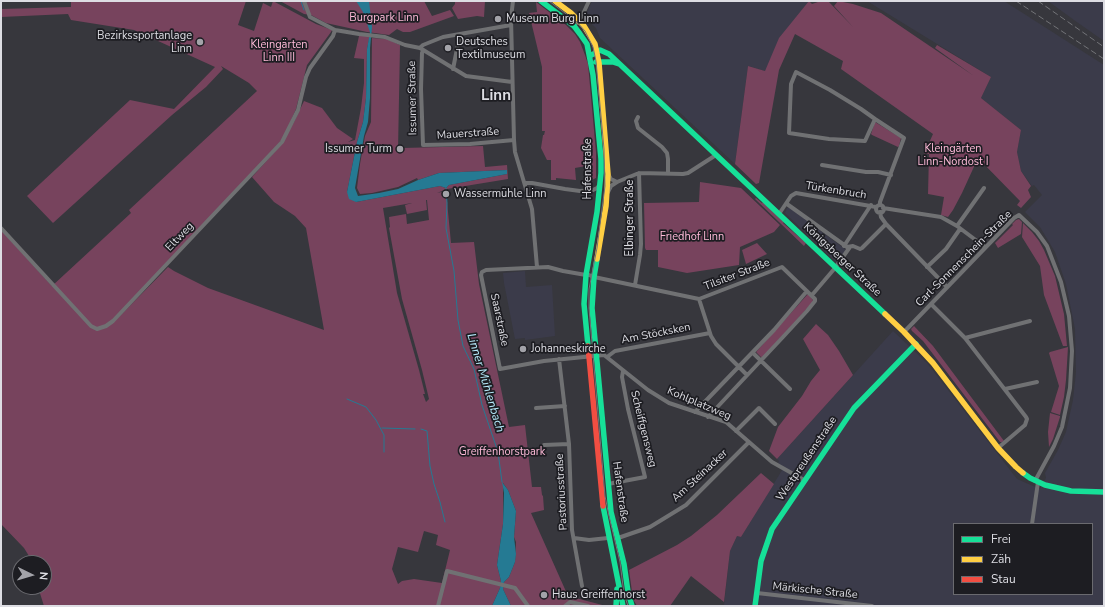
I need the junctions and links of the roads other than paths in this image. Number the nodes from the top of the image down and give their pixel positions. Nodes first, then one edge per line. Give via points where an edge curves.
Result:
1 (304, 1) edge
2 (513, 1) edge
3 (541, 1) edge
4 (555, 1) edge
5 (590, 1) edge
6 (579, 20) junction
7 (511, 24) junction
8 (574, 26) junction
9 (335, 30) junction
10 (460, 34) junction
11 (421, 50) junction
12 (597, 51) junction
13 (590, 56) junction
14 (599, 63) junction
15 (620, 64) junction
16 (453, 68) junction
17 (512, 82) junction
18 (638, 117) dead end
19 (875, 119) junction
20 (514, 140) junction
21 (423, 146) joint
22 (716, 155) junction
23 (822, 165) dead end
24 (639, 173) junction
25 (608, 174) junction
26 (668, 174) junction
27 (891, 175) junction
28 (617, 182) junction
29 (525, 183) junction
30 (600, 184) junction
31 (984, 188) dead end
32 (588, 191) junction
33 (607, 192) junction
34 (599, 199) junction
35 (787, 204) junction
36 (871, 206) junction
37 (880, 206) junction
38 (880, 212) junction
39 (779, 214) junction
40 (886, 224) junction
41 (958, 227) junction
42 (1, 228) edge
43 (844, 246) junction
44 (850, 247) junction
45 (985, 247) junction
46 (537, 267) junction
47 (835, 268) junction
48 (927, 268) junction
49 (481, 275) joint
50 (586, 275) junction
51 (594, 277) junction
52 (634, 285) junction
53 (947, 287) junction
54 (807, 291) junction
55 (812, 295) junction
56 (699, 299) junction
57 (931, 304) junction
58 (1030, 321) dead end
59 (904, 332) junction
60 (710, 333) junction
61 (965, 338) junction
62 (916, 344) junction
63 (753, 353) junction
64 (596, 356) junction
65 (588, 357) junction
66 (607, 357) junction
67 (559, 359) junction
68 (761, 361) junction
69 (739, 368) junction
70 (623, 371) junction
71 (747, 375) junction
72 (1037, 382) dead end
73 (790, 389) dead end
74 (1006, 390) junction
75 (564, 406) junction
76 (536, 408) dead end
77 (695, 412) junction
78 (708, 417) junction
79 (775, 424) dead end
80 (736, 431) junction
81 (749, 442) junction
82 (569, 444) junction
83 (544, 445) dead end
84 (998, 448) junction
85 (804, 480) junction
86 (1036, 481) junction
87 (608, 484) junction
88 (1104, 492) edge
89 (1032, 523) edge
90 (574, 538) junction
91 (608, 538) junction
92 (618, 538) junction
93 (617, 575) junction
94 (582, 586) dead end
95 (628, 592) junction
96 (756, 593) junction
97 (438, 606) edge
98 (528, 606) edge
99 (564, 606) edge
100 (588, 606) edge
101 (616, 606) edge
102 (625, 606) edge
103 (632, 606) edge
104 (755, 606) edge
105 (872, 606) edge

1 - 9 street via 310,17
2 - 7 street
3 - 8 main road, Hafenstraße
4 - 6 main road, Hafenstraße
5 - 6 street
6 - 8 street
6 - 12 main road, Hafenstraße via 591,35
7 - 10 street
7 - 17 street
8 - 13 main road, Hafenstraße via 587,44
9 - 11 street via 387,37
9 - 42 street, Eltweg via 310,68 298,110 282,142 113,322 97,329 91,326
10 - 11 street via 435,40 423,45
10 - 16 street
11 - 16 street
11 - 21 street, Issumer Straße
12 - 13 main road
12 - 14 main road, Hafenstraße
12 - 15 main road, Königsberger Straße via 606,51
13 - 14 main road
13 - 30 main road, Hafenstraße via 601,160
14 - 15 main road
14 - 25 main road, Hafenstraße
15 - 22 main road, Königsberger Straße
16 - 17 street via 466,76
17 - 20 street
18 - 26 street via 638,128 667,153
19 - 19 street via 865,141 789,133 791,89 796,72
19 - 27 street via 904,138
20 - 21 street, Mauerstraße
20 - 29 street via 518,164
22 - 26 street via 688,173
22 - 39 main road, Königsberger Straße
23 - 27 street
24 - 26 street
24 - 28 street
24 - 52 street, Elbinger Straße via 641,244
25 - 28 street
25 - 33 main road, Hafenstraße
27 - 37 street
28 - 33 street
29 - 32 street
29 - 46 street via 532,209
30 - 32 street
30 - 34 main road, Hafenstraße
31 - 41 street
32 - 34 street
33 - 51 main road, Hafenstraße
34 - 50 main road, Hafenstraße
35 - 36 street, Türkenbruch via 796,193
35 - 39 street, Türkenbruch
35 - 43 street
36 - 37 street, Türkenbruch
36 - 43 street
37 - 38 street via 883,210
37 - 38 street, Türkenbruch via 877,211
37 - 41 street, Türkenbruch via 941,217
38 - 40 street, Türkenbruch
39 - 47 main road, Königsberger Straße
40 - 44 street via 862,248
40 - 48 street, Türkenbruch
41 - 45 street, Türkenbruch
41 - 48 street via 946,249
43 - 44 street
44 - 47 street
45 - 53 street, Carl-Sonnenschein-Straße
45 - 86 street, Carl-Sonnenschein-Straße via 1019,215 1047,246 1062,282 1071,331 1068,399 1058,438
46 - 49 street, Tilsiter Straße via 486,270
46 - 50 street, Tilsiter Straße via 551,267
47 - 55 street
47 - 59 main road, Königsberger Straße
48 - 53 street, Türkenbruch
49 - 67 street, Saarstraße via 500,369
50 - 51 street, Tilsiter Straße
50 - 65 main road, Hafenstraße via 584,304
51 - 52 street, Tilsiter Straße
51 - 64 main road, Hafenstraße via 592,308
52 - 56 street, Tilsiter Straße
53 - 57 street, Carl-Sonnenschein-Straße
54 - 55 street
54 - 56 street, Tilsiter Straße via 782,267
54 - 63 street
55 - 68 street via 815,301
56 - 60 street
57 - 59 street, Carl-Sonnenschein-Straße
57 - 61 street
58 - 61 street
59 - 62 main road, Königsberger Straße
60 - 66 street, Am Stöcksken via 615,351
60 - 69 street via 716,344
61 - 74 street
62 - 84 main road, Königsberger Straße
62 - 85 main road, Westpreußenstraße via 854,408
63 - 68 street
63 - 69 street
64 - 65 street
64 - 66 street
64 - 87 main road, Hafenstraße
65 - 67 street
65 - 91 main road, Hafenstraße
66 - 70 street, Kohlplatzweg
67 - 75 street, Pastoriusstraße
68 - 71 street
68 - 73 street
69 - 71 street
69 - 77 street
70 - 77 street, Kohlplatzweg via 669,403
70 - 87 street, Scheiffgensweg via 628,409 646,476
71 - 78 street
72 - 74 street
74 - 84 street via 1027,419 1025,425
75 - 76 street
75 - 82 street, Pastoriusstraße
77 - 78 street, Kohlplatzweg
78 - 80 street, Kohlplatzweg via 726,422
79 - 80 street, Kohlplatzweg via 759,408
80 - 81 street, Kohlplatzweg
81 - 85 street, Kohlplatzweg via 772,462
81 - 92 street, Am Steinacker via 686,505 650,527
82 - 83 street, Pastoriusstraße
82 - 90 street, Pastoriusstraße via 571,520
84 - 86 main road, Königsberger Straße via 1016,467
85 - 96 main road, Westpreußenstraße via 772,529 761,561
86 - 88 main road, Königsberger Straße via 1071,491
86 - 89 street
87 - 92 main road, Hafenstraße via 611,512
90 - 91 street, Pastoriusstraße
90 - 94 street, Pastoriusstraße
91 - 93 main road, Hafenstraße
92 - 95 main road, Hafenstraße
93 - 101 main road
93 - 102 main road, Hafenstraße
95 - 102 main road
95 - 103 main road, Hafenstraße
96 - 104 main road, Westpreußenstraße
96 - 105 street, Märkische Straße
97 - 98 street via 447,571 516,588
99 - 100 street via 570,602

